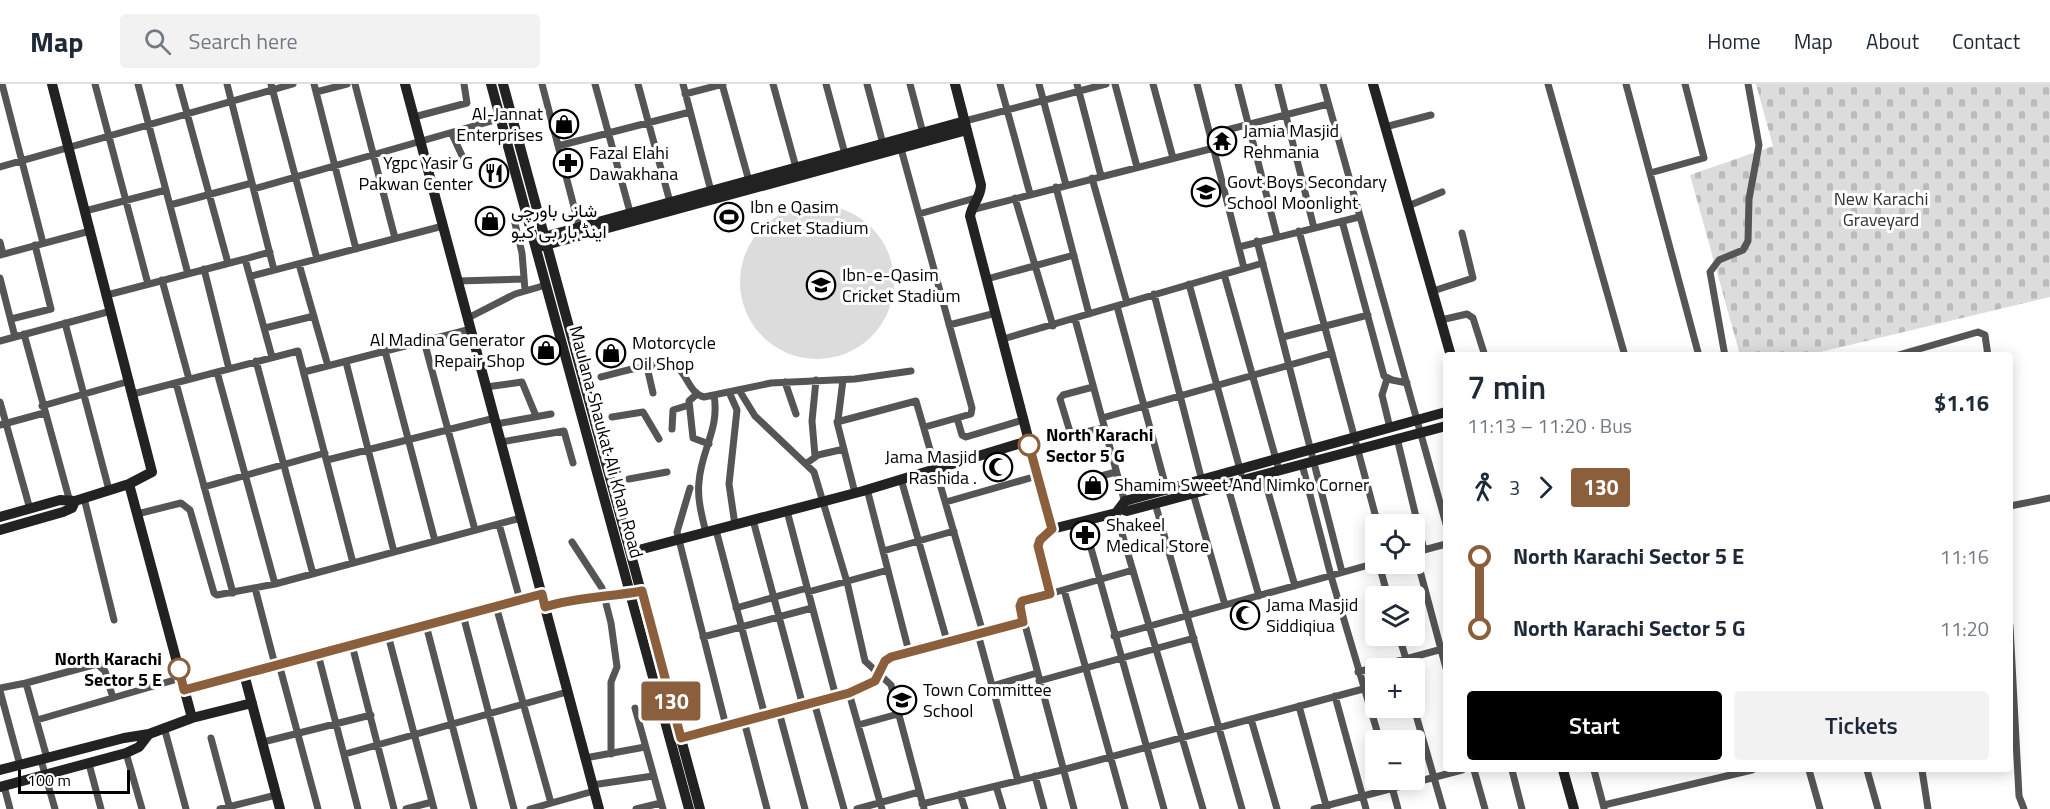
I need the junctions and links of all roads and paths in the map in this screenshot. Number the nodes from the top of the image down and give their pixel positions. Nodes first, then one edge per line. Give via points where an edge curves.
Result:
1 (2, 84) edge
2 (52, 84) edge
3 (95, 84) edge
4 (138, 84) edge
5 (179, 84) edge
6 (227, 84) edge
7 (293, 84) edge
8 (314, 84) edge
9 (347, 84) edge
10 (355, 84) edge
11 (405, 84) edge
12 (464, 84) edge
13 (491, 84) edge
14 (503, 84) edge
15 (542, 84) edge
16 (595, 84) edge
17 (638, 84) edge
18 (683, 84) edge
19 (723, 84) edge
20 (773, 84) edge
21 (826, 84) edge
22 (867, 84) edge
23 (909, 84) edge
24 (955, 84) edge
25 (1000, 84) edge
26 (1039, 84) edge
27 (1106, 84) edge
28 (1116, 84) edge
29 (1153, 84) edge
30 (1197, 84) edge
31 (1238, 84) edge
32 (1278, 84) edge
33 (1323, 84) edge
34 (1373, 84) edge
35 (1548, 84) edge
36 (1626, 84) edge
37 (1685, 84) edge
38 (1748, 84) edge
39 (271, 87) edge
40 (1078, 87) edge
41 (316, 92) junction
42 (686, 94) junction
43 (1043, 99) junction
44 (231, 101) junction
45 (1328, 104) junction
46 (1008, 110) junction
47 (690, 112) junction
48 (186, 114) junction
49 (1286, 115) junction
50 (1431, 115) dead end
51 (414, 117) junction
52 (506, 117) junction
53 (648, 123) junction
54 (149, 124) junction
55 (1248, 124) junction
56 (966, 125) junction
57 (1385, 127) junction
58 (922, 133) junction
59 (452, 134) junction
60 (609, 134) junction
61 (1211, 134) junction
62 (109, 136) junction
63 (421, 144) junction
64 (883, 144) junction
65 (899, 144) junction
66 (558, 146) junction
67 (68, 147) junction
68 (1215, 148) junction
69 (845, 154) junction
70 (374, 156) junction
71 (1173, 158) junction
72 (22, 160) junction
73 (464, 160) dead end
74 (0, 166) edge
75 (335, 167) junction
76 (1137, 167) junction
77 (798, 172) junction
78 (1650, 173) junction
79 (1101, 176) junction
80 (295, 178) junction
81 (1092, 178) junction
82 (749, 181) junction
83 (1066, 185) junction
84 (253, 186) junction
85 (1056, 187) junction
86 (166, 190) junction
87 (711, 191) junction
88 (1442, 192) dead end
89 (1030, 194) junction
90 (209, 195) junction
91 (979, 197) junction
92 (1015, 198) junction
93 (126, 201) junction
94 (670, 202) junction
95 (170, 205) junction
96 (1408, 206) junction
97 (971, 210) junction
98 (85, 211) junction
99 (630, 212) junction
100 (919, 214) junction
101 (513, 215) dead end
102 (1359, 217) junction
103 (1342, 221) junction
104 (443, 226) junction
105 (579, 226) junction
106 (1314, 228) junction
107 (90, 231) junction
108 (1299, 231) junction
109 (1462, 233) dead end
110 (1277, 236) junction
111 (395, 238) junction
112 (547, 240) junction
113 (1257, 241) junction
114 (0, 242) edge
115 (39, 244) junction
116 (535, 244) junction
117 (1239, 247) junction
118 (356, 249) junction
119 (270, 252) junction
120 (2, 254) edge
121 (1074, 255) junction
122 (245, 259) junction
123 (316, 259) junction
124 (228, 263) junction
125 (1263, 263) junction
126 (299, 264) junction
127 (1035, 265) junction
128 (1244, 268) junction
129 (204, 270) junction
130 (274, 270) junction
131 (188, 274) junction
132 (1224, 274) junction
133 (252, 276) junction
134 (0, 279) edge
135 (523, 279) junction
136 (987, 279) junction
137 (162, 280) junction
138 (458, 281) junction
139 (148, 284) junction
140 (1189, 284) junction
141 (546, 285) junction
142 (525, 291) junction
143 (1433, 291) junction
144 (1154, 294) junction
145 (107, 295) junction
146 (1126, 303) junction
147 (1117, 306) junction
148 (111, 311) junction
149 (996, 314) junction
150 (1089, 314) junction
151 (1368, 315) junction
152 (314, 316) junction
153 (468, 318) junction
154 (10, 319) junction
155 (1075, 319) junction
156 (1441, 320) junction
157 (65, 323) junction
158 (949, 325) junction
159 (1053, 326) junction
160 (1325, 327) junction
161 (265, 328) junction
162 (471, 329) junction
163 (24, 334) junction
164 (15, 337) junction
165 (1282, 337) junction
166 (1003, 339) junction
167 (0, 340) edge
168 (424, 341) junction
169 (385, 351) junction
170 (1450, 352) edge
171 (1484, 352) edge
172 (1624, 352) edge
173 (1698, 352) edge
174 (1724, 352) edge
175 (1909, 352) edge
176 (1987, 352) edge
177 (1332, 353) junction
178 (272, 357) junction
179 (256, 361) junction
180 (346, 362) junction
181 (1290, 365) junction
182 (328, 366) junction
183 (647, 367) junction
184 (229, 369) junction
185 (911, 371) dead end
186 (217, 372) junction
187 (304, 372) junction
188 (1252, 375) junction
189 (601, 377) dead end
190 (189, 379) junction
191 (1387, 379) junction
192 (816, 380) junction
193 (843, 380) junction
194 (130, 381) junction
195 (176, 382) junction
196 (785, 382) junction
197 (1407, 383) junction
198 (1216, 386) junction
199 (486, 387) junction
200 (1094, 387) junction
201 (739, 390) junction
202 (729, 392) junction
203 (653, 393) dead end
204 (84, 394) junction
205 (133, 394) junction
206 (697, 394) junction
207 (714, 395) junction
208 (1181, 395) junction
209 (0, 402) edge
210 (689, 405) junction
211 (1143, 406) junction
212 (43, 409) junction
213 (1443, 413) edge
214 (551, 414) dead end
215 (796, 414) dead end
216 (536, 416) junction
217 (612, 417) dead end
218 (957, 418) junction
219 (1102, 418) junction
220 (838, 420) junction
221 (1023, 420) junction
222 (1418, 420) junction
223 (495, 421) junction
224 (3, 424) edge
225 (925, 427) junction
226 (1443, 427) edge
227 (1104, 428) junction
228 (1390, 428) junction
229 (672, 429) dead end
230 (448, 430) junction
231 (1421, 432) junction
232 (1354, 437) junction
233 (1397, 438) junction
234 (659, 439) dead end
235 (408, 440) junction
236 (1028, 441) junction
237 (501, 442) junction
238 (709, 444) junction
239 (1311, 448) junction
240 (844, 449) junction
241 (1358, 449) junction
242 (368, 450) junction
243 (815, 456) junction
244 (326, 457) junction
245 (1275, 458) junction
246 (1315, 460) junction
247 (807, 463) junction
248 (284, 464) junction
249 (573, 464) dead end
250 (1302, 464) junction
251 (937, 468) junction
252 (1279, 470) junction
253 (667, 472) dead end
254 (1116, 472) junction
255 (1242, 473) junction
256 (1263, 474) junction
257 (245, 475) junction
258 (1037, 476) junction
259 (629, 479) dead end
260 (901, 479) junction
261 (1082, 481) dead end
262 (129, 484) junction
263 (1227, 484) junction
264 (1203, 485) junction
265 (204, 487) junction
266 (690, 488) dead end
267 (867, 489) junction
268 (109, 490) junction
269 (855, 493) junction
270 (1192, 493) junction
271 (1168, 494) junction
272 (2050, 498) edge
273 (75, 501) junction
274 (825, 501) junction
275 (946, 502) junction
276 (1155, 503) junction
277 (2013, 505) edge
278 (30, 509) junction
279 (1122, 509) junction
280 (787, 511) junction
281 (1443, 513) edge
282 (137, 514) junction
283 (1374, 514) edge
284 (1415, 514) edge
285 (0, 518) edge
286 (521, 518) junction
287 (753, 520) junction
288 (1084, 523) junction
289 (499, 524) junction
290 (735, 525) junction
291 (1052, 529) junction
292 (0, 530) edge
293 (475, 530) junction
294 (711, 531) junction
295 (954, 531) junction
296 (678, 540) junction
297 (435, 541) junction
298 (919, 541) junction
299 (572, 542) dead end
300 (1443, 545) edge
301 (1425, 550) edge
302 (883, 551) junction
303 (394, 552) junction
304 (631, 552) junction
305 (353, 563) junction
306 (1365, 567) edge
307 (888, 570) junction
308 (1133, 570) junction
309 (1342, 572) junction
310 (314, 574) junction
311 (1422, 574) edge
312 (1331, 576) junction
313 (1099, 580) junction
314 (847, 582) junction
315 (275, 584) junction
316 (1295, 586) junction
317 (255, 588) junction
318 (808, 590) junction
319 (1064, 590) junction
320 (642, 591) junction
321 (233, 593) junction
322 (630, 593) junction
323 (542, 594) junction
324 (1050, 594) junction
325 (1259, 596) junction
326 (774, 597) junction
327 (606, 598) junction
328 (520, 600) junction
329 (1225, 605) junction
330 (496, 606) junction
331 (545, 607) junction
332 (736, 608) junction
333 (812, 608) junction
334 (463, 615) junction
335 (1187, 616) junction
336 (779, 617) junction
337 (114, 620) dead end
338 (1023, 622) junction
339 (426, 625) junction
340 (1149, 626) junction
341 (741, 627) junction
342 (980, 633) junction
343 (388, 635) junction
344 (1114, 636) junction
345 (704, 637) junction
346 (1194, 639) junction
347 (947, 641) junction
348 (352, 645) junction
349 (1443, 646) edge
350 (1156, 648) junction
351 (1443, 649) edge
352 (909, 652) junction
353 (318, 654) junction
354 (1121, 658) junction
355 (1410, 658) edge
356 (277, 665) junction
357 (1086, 668) junction
358 (1365, 670) edge
359 (1358, 672) junction
360 (244, 674) junction
361 (879, 674) junction
362 (1038, 677) junction
363 (181, 678) junction
364 (26, 683) junction
365 (2013, 683) edge
366 (992, 686) junction
367 (1363, 689) junction
368 (0, 690) edge
369 (184, 690) junction
370 (567, 692) junction
371 (849, 693) junction
372 (1335, 696) junction
373 (836, 697) junction
374 (113, 698) junction
375 (814, 702) junction
376 (252, 703) junction
377 (523, 704) junction
378 (803, 706) junction
379 (1299, 706) junction
380 (635, 708) dead end
381 (779, 712) junction
382 (489, 714) junction
383 (898, 714) junction
384 (371, 715) junction
385 (765, 716) junction
386 (192, 718) junction
387 (1417, 718) edge
388 (1251, 719) junction
389 (37, 720) junction
390 (744, 721) junction
391 (335, 724) junction
392 (452, 725) junction
393 (858, 725) junction
394 (726, 726) junction
395 (164, 727) junction
396 (1219, 727) junction
397 (1377, 730) edge
398 (298, 733) junction
399 (149, 735) junction
400 (415, 736) junction
401 (211, 738) dead end
402 (681, 738) junction
403 (1181, 738) junction
404 (263, 742) junction
405 (379, 746) junction
406 (645, 747) junction
407 (1147, 747) junction
408 (126, 753) junction
409 (345, 754) junction
410 (612, 754) junction
411 (1111, 757) junction
412 (585, 758) junction
413 (44, 759) junction
414 (89, 764) junction
415 (20, 765) junction
416 (0, 770) edge
417 (1062, 770) junction
418 (1454, 772) edge
419 (1475, 772) edge
420 (1513, 772) edge
421 (1564, 772) edge
422 (1595, 772) edge
423 (1732, 772) edge
424 (1810, 772) edge
425 (1868, 772) edge
426 (1921, 772) edge
427 (45, 775) junction
428 (653, 776) junction
429 (1035, 776) junction
430 (1434, 777) junction
431 (1425, 780) edge
432 (1018, 781) junction
433 (996, 786) junction
434 (2, 787) edge
435 (593, 788) junction
436 (1388, 790) edge
437 (1392, 790) edge
438 (919, 792) junction
439 (276, 795) junction
440 (960, 795) junction
441 (1363, 797) junction
442 (551, 803) junction
443 (433, 806) edge
444 (662, 806) edge
445 (881, 806) edge
446 (923, 806) edge
447 (1604, 807) edge
448 (230, 808) edge
449 (1326, 808) edge
450 (10, 809) edge
451 (55, 809) edge
452 (101, 809) edge
453 (142, 809) edge
454 (186, 809) edge
455 (220, 809) edge
456 (280, 809) edge
457 (318, 809) edge
458 (358, 809) edge
459 (394, 809) edge
460 (406, 809) edge
461 (474, 809) edge
462 (514, 809) edge
463 (530, 809) edge
464 (599, 809) edge
465 (636, 809) edge
466 (689, 809) edge
467 (700, 809) edge
468 (767, 809) edge
469 (805, 809) edge
470 (844, 809) edge
471 (857, 809) edge
472 (964, 809) edge
473 (1003, 809) edge
474 (1044, 809) edge
475 (1074, 809) edge
476 (1125, 809) edge
477 (1164, 809) edge
478 (1203, 809) edge
479 (1242, 809) edge
480 (1277, 809) edge
481 (1314, 809) edge
482 (1366, 809) edge
483 (1398, 809) edge
484 (1443, 809) edge
485 (1485, 809) edge
486 (1522, 809) edge
487 (1574, 809) edge
488 (1820, 809) edge
489 (1878, 809) edge
490 (1928, 809) edge
491 (2024, 809) edge

1 - 72 street
2 - 67 street
3 - 62 street
4 - 54 street
5 - 48 street
6 - 44 street
7 - 39 street
8 - 41 street
9 - 41 street
10 - 70 street
11 - 51 street
12 - 51 street via 467,103
13 - 52 street, Maulana Shaukat Ali Khan Road
14 - 52 street, Maulana Shaukat Ali Khan Road
15 - 66 street
16 - 60 street
17 - 53 street
18 - 42 street
19 - 42 street
19 - 82 street
20 - 77 street
21 - 69 street
22 - 64 street
23 - 58 street
24 - 56 street
25 - 46 street
26 - 43 street
27 - 40 street
28 - 76 street
29 - 71 street
30 - 61 street
31 - 55 street
32 - 49 street
33 - 45 street
34 - 57 street
35 - 172 street
36 - 78 street
37 - 78 street via 1704,158
38 - 174 street via 1759,138 1749,199 1748,241 1743,250 1719,260 1710,272
39 - 44 street
39 - 80 street
40 - 43 street
40 - 79 street
41 - 75 street
42 - 47 street
43 - 46 street
43 - 83 street
44 - 48 street
44 - 84 street
45 - 49 street
45 - 102 street
46 - 56 street
46 - 89 street
47 - 53 street
47 - 87 street
48 - 54 street
48 - 90 street
49 - 55 street
49 - 106 street
50 - 57 street
51 - 63 street
52 - 59 street
52 - 112 street, Maulana Shaukat Ali Khan Road
52 - 116 street, Maulana Shaukat Ali Khan Road
53 - 60 street
53 - 94 street
54 - 62 street
54 - 86 street
55 - 61 street
55 - 110 street
56 - 58 street
56 - 65 street
56 - 91 street via 981,185
57 - 96 street
58 - 65 street
59 - 63 street
59 - 73 street
60 - 66 street
60 - 99 street
61 - 68 street
62 - 67 street
62 - 93 street
63 - 70 street
63 - 104 street
64 - 65 street
64 - 69 street
65 - 77 street
65 - 100 street
66 - 105 street
67 - 72 street
67 - 98 street
68 - 71 street
68 - 117 street
69 - 77 street
70 - 75 street
70 - 111 street
71 - 76 street
72 - 74 street
72 - 115 street
75 - 80 street
75 - 118 street
76 - 79 street
77 - 82 street
77 - 112 street
78 - 173 street
79 - 81 street
80 - 84 street
80 - 123 street
81 - 83 street
81 - 146 street
82 - 87 street
83 - 85 street
84 - 90 street
84 - 119 street
85 - 89 street
85 - 121 street
86 - 93 street
86 - 95 street
87 - 94 street
88 - 96 street
89 - 92 street
90 - 95 street
90 - 124 street
91 - 97 street
91 - 100 street
92 - 97 street
92 - 127 street
93 - 98 street
93 - 139 street
94 - 99 street
95 - 131 street
96 - 143 street
97 - 136 street
98 - 107 street
99 - 105 street
100 - 158 street
101 - 135 street via 522,253
102 - 103 street
102 - 197 street
103 - 106 street
103 - 151 street
104 - 111 street
104 - 138 street
105 - 112 street
106 - 108 street
107 - 115 street
107 - 145 street
108 - 110 street
108 - 160 street
109 - 143 street via 1473,278
110 - 113 street
111 - 118 street
112 - 116 street
112 - 304 street, Maulana Shaukat Ali Khan Road
113 - 117 street
113 - 125 street
114 - 120 street
115 - 120 street
115 - 154 street via 51,309
116 - 141 street, Maulana Shaukat Ali Khan Road
117 - 128 street
118 - 123 street
119 - 122 street
119 - 130 street
121 - 127 street
121 - 150 street
122 - 124 street
122 - 133 street
123 - 126 street
124 - 129 street
125 - 128 street
125 - 165 street
126 - 130 street
126 - 152 street
127 - 136 street
127 - 159 street
128 - 132 street
129 - 131 street
129 - 184 street
130 - 133 street
131 - 137 street
132 - 140 street
132 - 188 street
133 - 161 street
134 - 154 street
135 - 138 street
135 - 142 street
136 - 149 street
137 - 139 street
137 - 190 street
138 - 153 street
139 - 145 street
140 - 144 street
140 - 198 street
141 - 142 street
141 - 322 street, Maulana Shaukat Ali Khan Road
142 - 153 street
143 - 156 street
144 - 146 street
144 - 208 street
145 - 148 street
146 - 147 street
147 - 150 street
147 - 211 street
148 - 157 street
148 - 194 street
149 - 158 street
149 - 166 street
150 - 155 street
151 - 160 street
151 - 191 street
152 - 161 street
152 - 182 street
153 - 162 street
154 - 164 street
155 - 159 street
155 - 200 street
156 - 170 street
156 - 171 street via 1467,314 1473,318
157 - 163 street
157 - 204 street
158 - 218 street via 972,408 970,414
159 - 166 street
160 - 165 street
160 - 177 street
161 - 178 street
162 - 168 street
162 - 199 street
163 - 164 street
163 - 212 street
164 - 167 street
165 - 181 street
166 - 221 street
168 - 169 street
168 - 230 street
169 - 180 street
169 - 235 street
175 - 176 street via 1978,332 1985,335
177 - 181 street
177 - 232 street
178 - 179 street
178 - 187 street via 297,351
179 - 184 street
179 - 248 street
180 - 182 street
180 - 242 street
181 - 188 street
181 - 239 street
182 - 187 street
183 - 189 street
183 - 203 street
183 - 206 street via 675,366
184 - 186 street
185 - 193 street
186 - 190 street
186 - 257 street
187 - 244 street
188 - 198 street
188 - 245 street
190 - 195 street
191 - 197 street
191 - 228 street via 1382,395
192 - 193 street
192 - 196 street
192 - 243 street via 812,421
193 - 220 street
194 - 204 street
194 - 205 street
195 - 205 street
195 - 265 street
196 - 201 street
196 - 215 street
197 - 222 street
198 - 208 street
198 - 255 street
199 - 216 street via 522,382
199 - 223 street
200 - 219 street
200 - 227 street via 1060,399 1071,435
201 - 202 street
201 - 247 street via 755,416
202 - 207 street
202 - 290 street via 737,410 729,484
204 - 212 street
204 - 268 street
205 - 262 street via 152,471
206 - 207 street
206 - 210 street
207 - 238 street via 716,417
208 - 211 street
208 - 264 street
209 - 224 street
210 - 229 street via 673,410
210 - 238 street via 693,438
211 - 219 street
211 - 271 street
212 - 224 street
212 - 273 street
213 - 222 street
214 - 216 street
216 - 223 street
217 - 234 street via 643,412
218 - 221 street via 962,435 966,436
218 - 225 street
219 - 227 street
220 - 225 street via 916,401
220 - 240 street
221 - 236 street
222 - 228 street
222 - 231 street
223 - 230 street
223 - 237 street
224 - 278 street
225 - 251 street
226 - 231 street
227 - 254 street
228 - 232 street
230 - 235 street
230 - 293 street
231 - 233 street
231 - 281 street
232 - 239 street
232 - 241 street
233 - 241 street
233 - 284 street
235 - 242 street
235 - 297 street
236 - 251 street
236 - 258 street
237 - 249 street via 564,431
237 - 286 street
238 - 294 street via 699,482 699,499
239 - 245 street
239 - 246 street
240 - 243 street
240 - 269 street
241 - 246 street
241 - 283 street
242 - 244 street
242 - 303 street
243 - 247 street
244 - 248 street
244 - 305 street
245 - 252 street
245 - 255 street
246 - 250 street
246 - 309 street
247 - 274 street
248 - 257 street
248 - 310 street
250 - 252 street
250 - 312 street
251 - 260 street
251 - 275 street
252 - 256 street
253 - 259 street
254 - 261 street
254 - 279 street
255 - 256 street
255 - 263 street
255 - 264 street
256 - 316 street
257 - 265 street
257 - 315 street
258 - 275 street
258 - 291 street
260 - 267 street
260 - 298 street
262 - 268 street
262 - 282 street
263 - 264 street
263 - 325 street
264 - 270 street
264 - 271 street
265 - 321 street
266 - 296 street via 678,525
267 - 269 street
267 - 302 street
268 - 273 street
269 - 274 street
270 - 271 street
270 - 329 street
271 - 276 street
271 - 279 street
272 - 277 street
273 - 278 street
273 - 292 street
273 - 337 street
274 - 280 street
274 - 314 street
275 - 295 street
276 - 279 street
276 - 335 street
278 - 285 street
279 - 288 street
279 - 308 street
280 - 287 street
280 - 318 street
282 - 321 street via 185,505 190,510 214,593
282 - 363 street
286 - 289 street
286 - 323 street
287 - 290 street
287 - 326 street
288 - 291 street
288 - 313 street
289 - 293 street
289 - 328 street
290 - 294 street
291 - 324 street via 1038,546
293 - 297 street
294 - 296 street
294 - 332 street
295 - 298 street
295 - 342 street
296 - 304 street
296 - 345 street
297 - 303 street
298 - 302 street
298 - 347 street
299 - 327 street
300 - 301 street
302 - 307 street
303 - 305 street
304 - 320 street, Maulana Shaukat Ali Khan Road
305 - 310 street
306 - 309 street
307 - 314 street
307 - 352 street
308 - 313 street
308 - 340 street
309 - 312 street
310 - 315 street
311 - 349 street
312 - 316 street
312 - 359 street
313 - 319 street
313 - 344 street
314 - 318 street
314 - 361 street via 865,661
315 - 317 street
316 - 325 street
317 - 321 street
317 - 356 street
318 - 326 street
318 - 333 street
319 - 324 street
319 - 357 street
320 - 322 street
320 - 402 street, Maulana Shaukat Ali Khan Road
322 - 327 street
322 - 466 street, Maulana Shaukat Ali Khan Road
323 - 328 street
323 - 331 street
324 - 338 street via 1022,601
325 - 329 street
326 - 332 street
326 - 336 street
327 - 331 street
327 - 410 street via 617,667 611,682
328 - 330 street
329 - 335 street
330 - 334 street
330 - 377 street
331 - 370 street
332 - 341 street
333 - 336 street
333 - 373 street
334 - 339 street
334 - 382 street
335 - 340 street
335 - 346 street
336 - 341 street
336 - 378 street
338 - 342 street
338 - 362 street
339 - 343 street
339 - 392 street
340 - 344 street
340 - 350 street
341 - 345 street
341 - 385 street
342 - 347 street
342 - 366 street
343 - 348 street
343 - 400 street
344 - 354 street
345 - 394 street
346 - 350 street
346 - 396 street
347 - 352 street
348 - 353 street
348 - 384 street
350 - 354 street
350 - 403 street
351 - 355 street
352 - 361 street via 885,661
353 - 356 street
353 - 391 street
354 - 357 street
354 - 407 street
356 - 360 street
356 - 398 street
357 - 362 street
357 - 411 street
358 - 359 street
359 - 367 street
360 - 369 street
360 - 376 street
361 - 371 street via 871,684
361 - 383 street via 891,685
362 - 366 street
362 - 417 street
363 - 369 street
363 - 374 street
364 - 368 street
364 - 374 street via 97,664 105,671
364 - 389 street
365 - 491 street via 2019,796
366 - 432 street
367 - 372 street
367 - 397 street
368 - 415 street
369 - 386 street
370 - 377 street
370 - 412 street
371 - 373 street
371 - 393 street
372 - 379 street
372 - 441 street
373 - 375 street
374 - 389 street
375 - 378 street
375 - 470 street
376 - 386 street
376 - 404 street
377 - 382 street
377 - 442 street
378 - 381 street
379 - 388 street
379 - 449 street
380 - 406 street
381 - 385 street
381 - 469 street
382 - 392 street
382 - 462 street
383 - 393 street
383 - 438 street
384 - 391 street
384 - 405 street
385 - 390 street
386 - 395 street
387 - 430 street
388 - 396 street
388 - 480 street
389 - 413 street
390 - 394 street
390 - 468 street
391 - 398 street
391 - 409 street
392 - 400 street
392 - 461 street
393 - 445 street
394 - 402 street
395 - 399 street
395 - 454 street
396 - 403 street
396 - 479 street
398 - 404 street
398 - 457 street
399 - 408 street via 139,747
399 - 413 street
400 - 405 street
400 - 443 street
401 - 448 street
402 - 467 street, Maulana Shaukat Ali Khan Road
403 - 407 street
403 - 478 street
404 - 439 street
405 - 409 street
405 - 459 street
406 - 410 street
406 - 428 street
407 - 411 street
407 - 477 street
408 - 414 street
408 - 453 street
409 - 458 street
410 - 412 street
411 - 417 street
411 - 476 street
412 - 435 street
413 - 415 street
413 - 427 street
414 - 427 street
414 - 452 street
415 - 416 street
417 - 429 street
417 - 475 street
418 - 430 street
419 - 485 street
420 - 486 street
421 - 487 street
422 - 447 street
423 - 447 street
424 - 488 street
425 - 489 street
426 - 490 street
427 - 434 street
427 - 451 street
428 - 435 street
428 - 444 street
429 - 432 street
429 - 474 street
430 - 431 street
430 - 484 street
432 - 433 street
433 - 440 street
433 - 473 street
434 - 450 street
435 - 442 street
435 - 464 street
436 - 441 street
437 - 483 street
438 - 445 street
438 - 446 street
439 - 448 street
439 - 456 street
440 - 446 street
440 - 472 street
441 - 449 street
441 - 482 street
442 - 463 street
443 - 460 street
444 - 465 street
445 - 471 street
448 - 455 street
449 - 481 street

